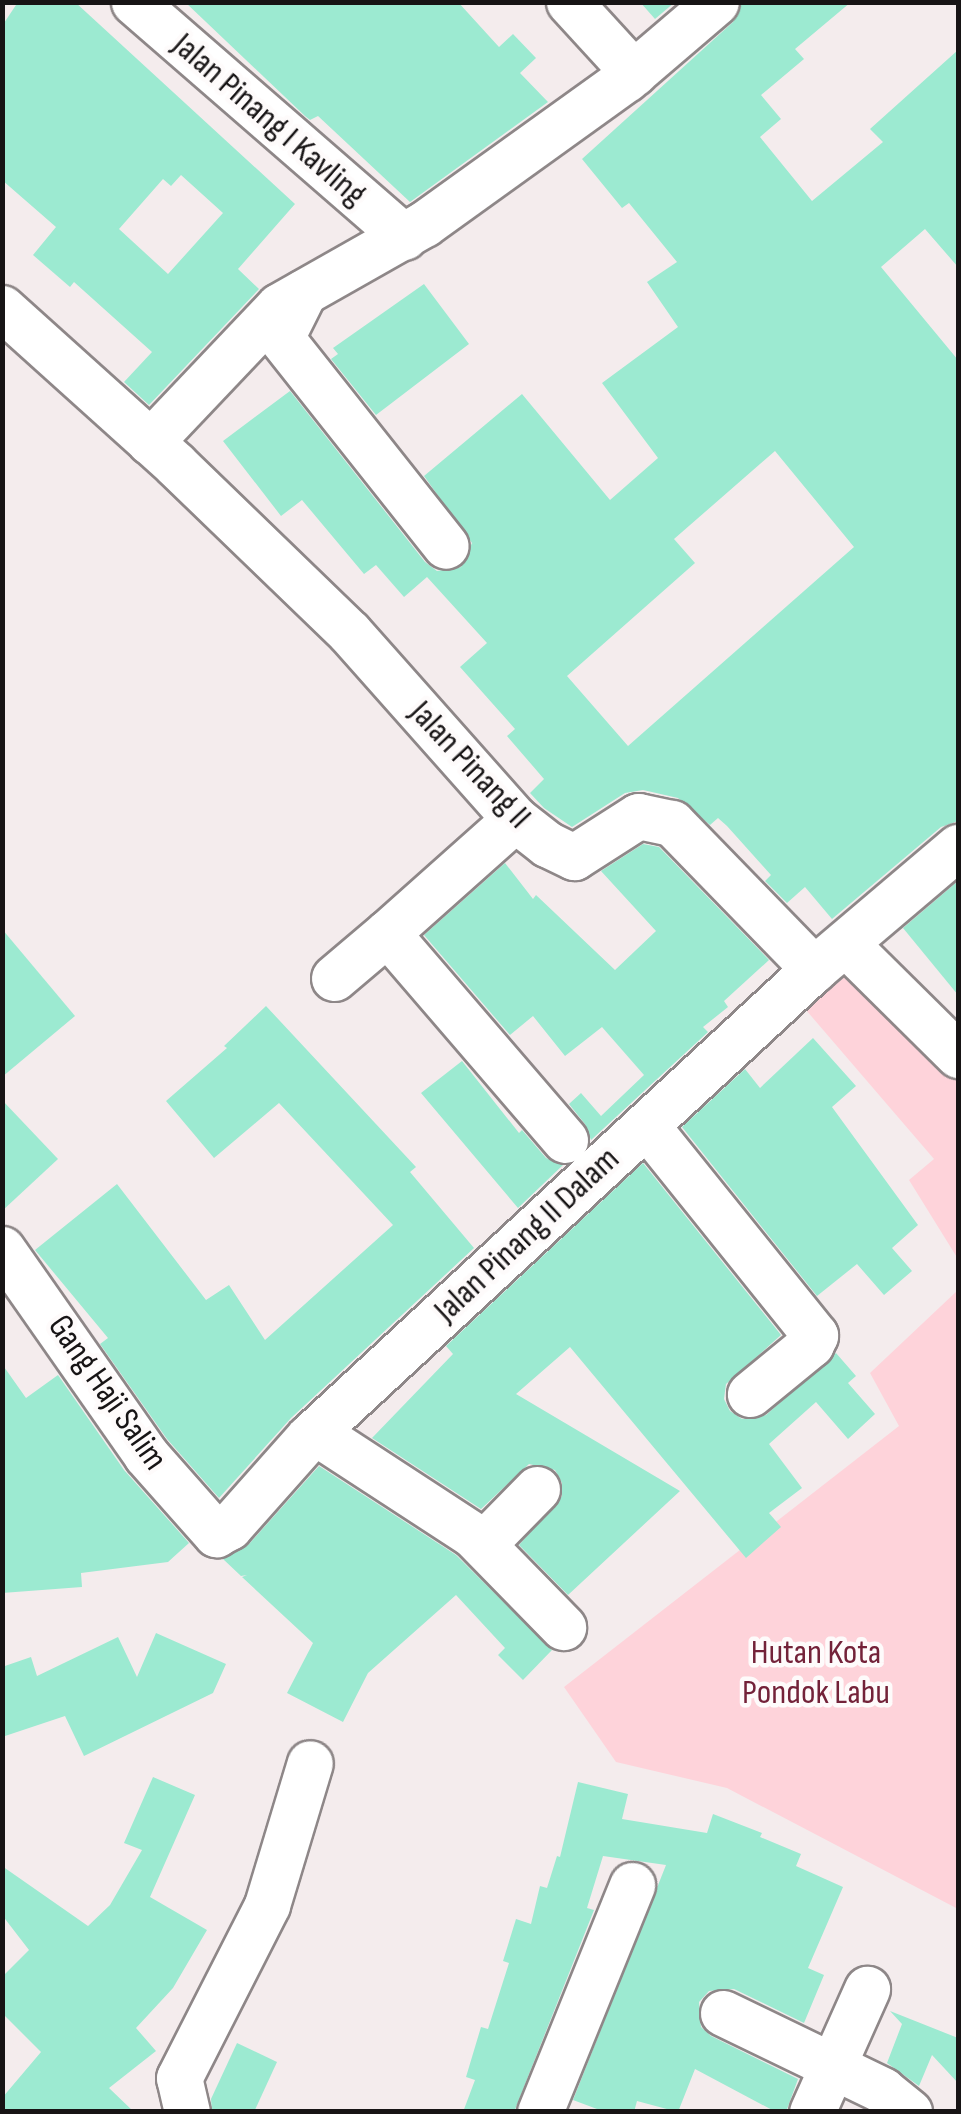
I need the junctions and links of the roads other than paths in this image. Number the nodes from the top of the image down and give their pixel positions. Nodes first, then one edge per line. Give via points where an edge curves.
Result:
1 (134, 2) edge
2 (569, 2) edge
3 (716, 2) edge
4 (634, 73) junction
5 (404, 237) junction
6 (304, 292) junction
7 (2, 308) edge
8 (150, 442) junction
9 (446, 546) dead end
10 (515, 818) junction
11 (958, 848) edge
12 (387, 933) junction
13 (830, 956) junction
14 (334, 978) dead end
15 (958, 1055) edge
16 (646, 1124) junction
17 (565, 1140) dead end
18 (2, 1249) edge
19 (750, 1394) dead end
20 (315, 1432) junction
21 (537, 1489) dead end
22 (216, 1534) joint
23 (468, 1546) junction
24 (563, 1628) dead end
25 (310, 1763) dead end
26 (632, 1885) dead end
27 (867, 1989) dead end
28 (722, 2013) dead end
29 (834, 2070) junction
30 (187, 2112) edge
31 (540, 2112) edge
32 (812, 2112) edge
33 (909, 2112) edge

1 - 5 street, Jalan Pinang I Kavling
2 - 4 street
3 - 4 street
4 - 5 street
5 - 6 street
6 - 8 street via 278,306
6 - 9 street via 281,338
7 - 8 street, Jalan Pinang II
8 - 10 street, Jalan Pinang II via 349,632
10 - 12 street
10 - 13 street, Jalan Pinang II via 574,857 638,816 672,823
11 - 13 street, Jalan Pinang II Dalam
12 - 14 street
12 - 17 street
13 - 15 street
13 - 16 street, Jalan Pinang II Dalam
16 - 19 street via 812,1326 811,1344
16 - 20 street, Jalan Pinang II Dalam
18 - 22 street, Gang Haji Salim via 146,1455
20 - 22 street, Jalan Pinang II Dalam
20 - 23 street
21 - 23 street
23 - 24 street
25 - 30 street via 267,1905 179,2078
26 - 31 street
27 - 29 street
28 - 29 street
29 - 32 street
29 - 33 street via 882,2090

